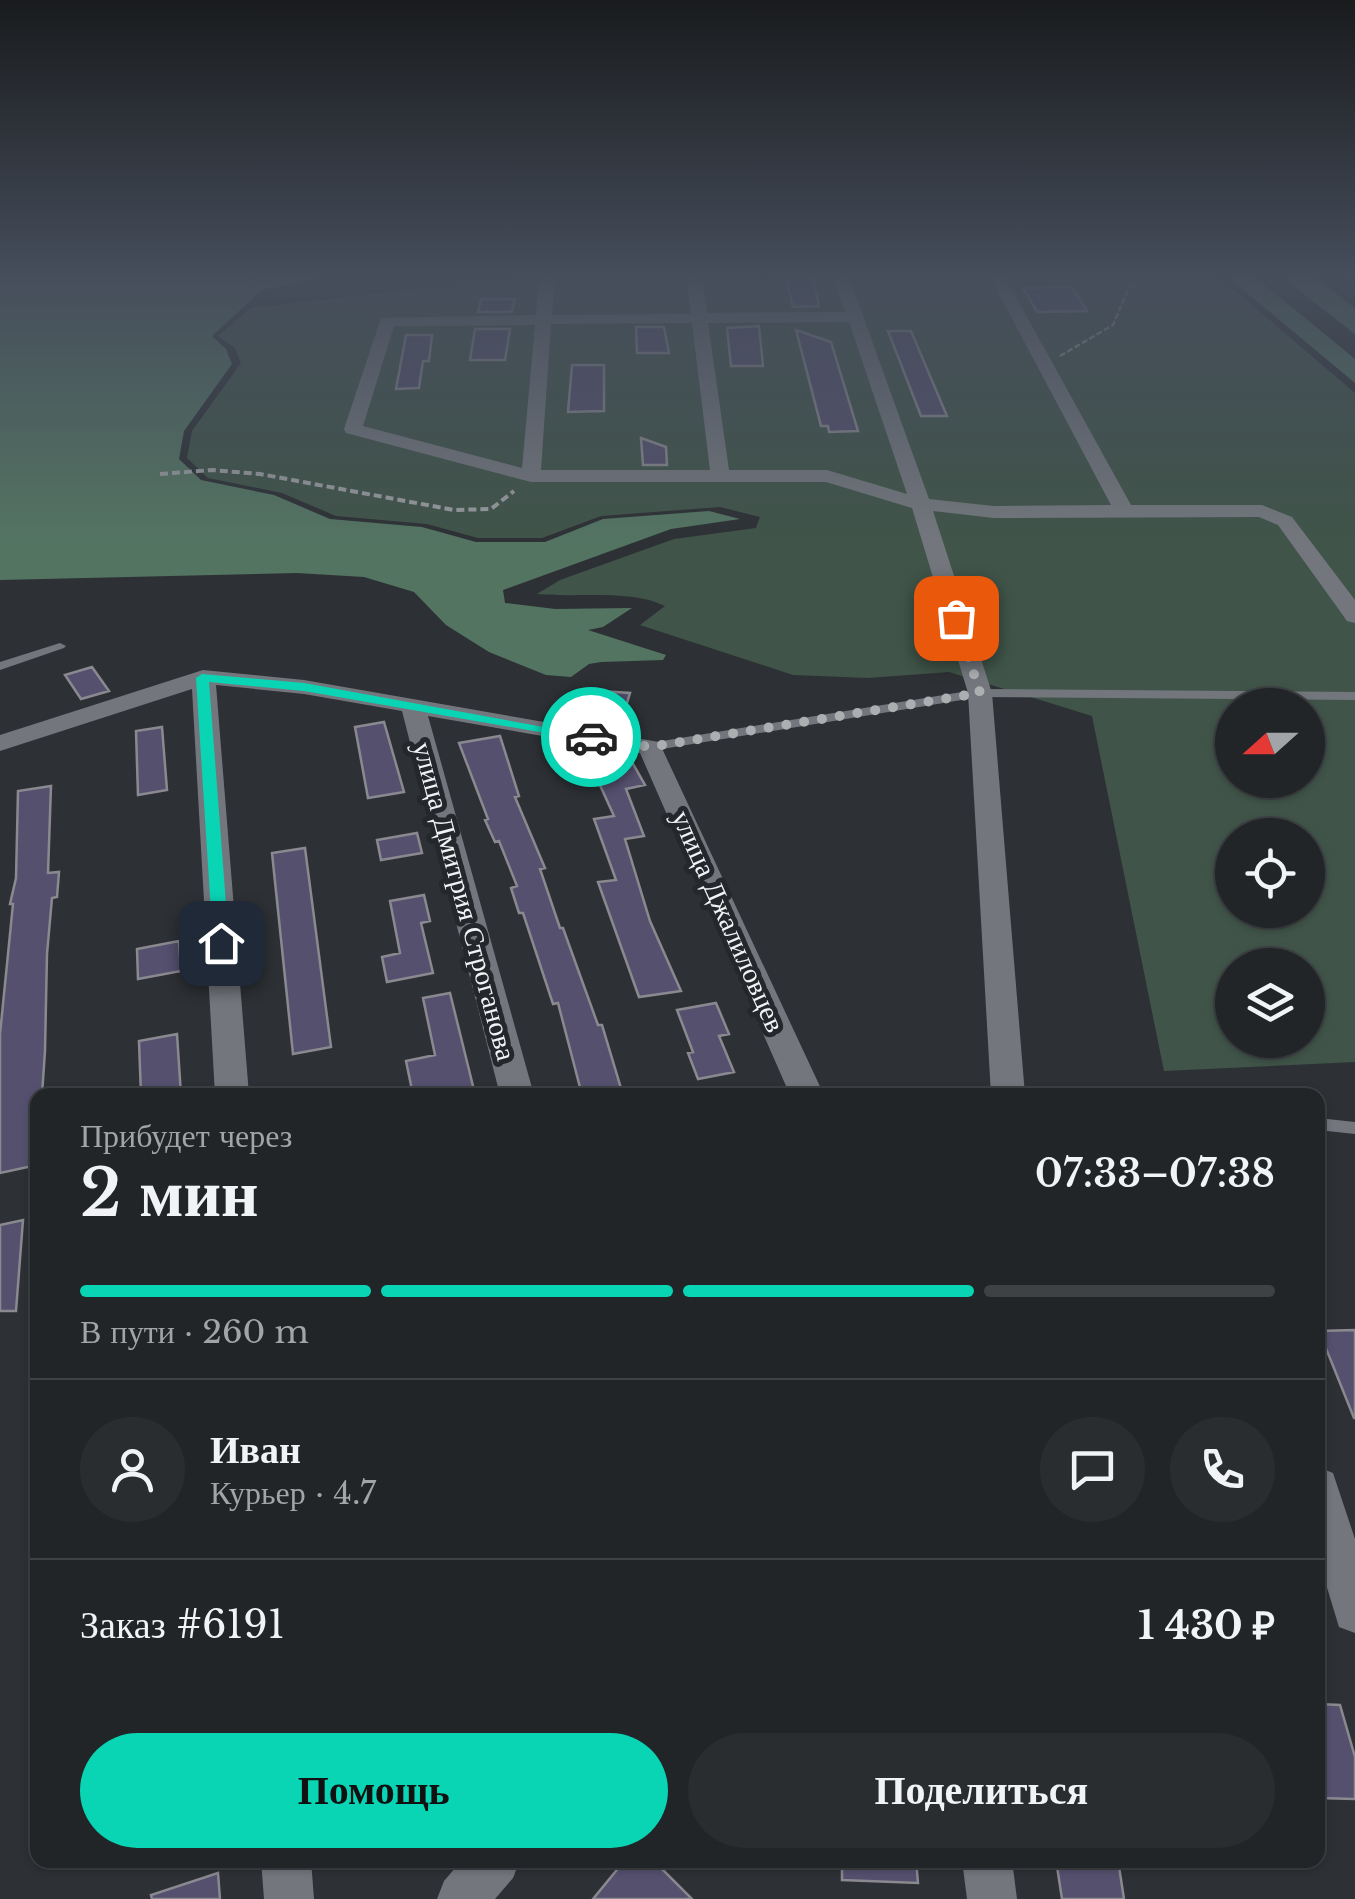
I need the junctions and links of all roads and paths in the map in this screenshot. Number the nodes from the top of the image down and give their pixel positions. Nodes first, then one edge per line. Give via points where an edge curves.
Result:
1 (1045, 365) edge
2 (373, 366) edge
3 (540, 366) edge
4 (705, 366) edge
5 (872, 366) edge
6 (160, 474) dead end
7 (532, 476) junction
8 (720, 476) junction
9 (921, 504) junction
10 (1123, 509) junction
11 (1355, 616) edge
12 (60, 646) dead end
13 (0, 666) edge
14 (202, 678) junction
15 (980, 693) junction
16 (1355, 696) edge
17 (413, 708) junction
18 (0, 743) edge
19 (650, 747) junction
20 (231, 1088) edge
21 (515, 1088) edge
22 (804, 1088) edge
23 (1008, 1088) edge
24 (1325, 1125) edge
25 (1355, 1128) edge
26 (1325, 1510) edge
27 (1355, 1611) edge
28 (287, 1868) edge
29 (488, 1868) edge
30 (988, 1868) edge
31 (289, 1899) edge
32 (462, 1899) edge
33 (992, 1899) edge

1 - 10 street
2 - 7 street via 353,429
3 - 7 street
4 - 8 street
5 - 9 street
6 - 7 path via 260,474 454,510 491,510
7 - 8 street
8 - 9 street via 827,476
9 - 10 street via 994,512
9 - 15 street
10 - 11 street via 1262,511 1286,521
12 - 13 lane
14 - 17 street via 304,687
14 - 18 street
14 - 20 street
15 - 16 lane
15 - 19 lane
15 - 23 street
17 - 19 street
17 - 21 street, улица Дмитрия Строганова
19 - 22 street, улица Джалиловцев
24 - 25 lane
26 - 27 street
28 - 31 street
29 - 32 street
30 - 33 street

